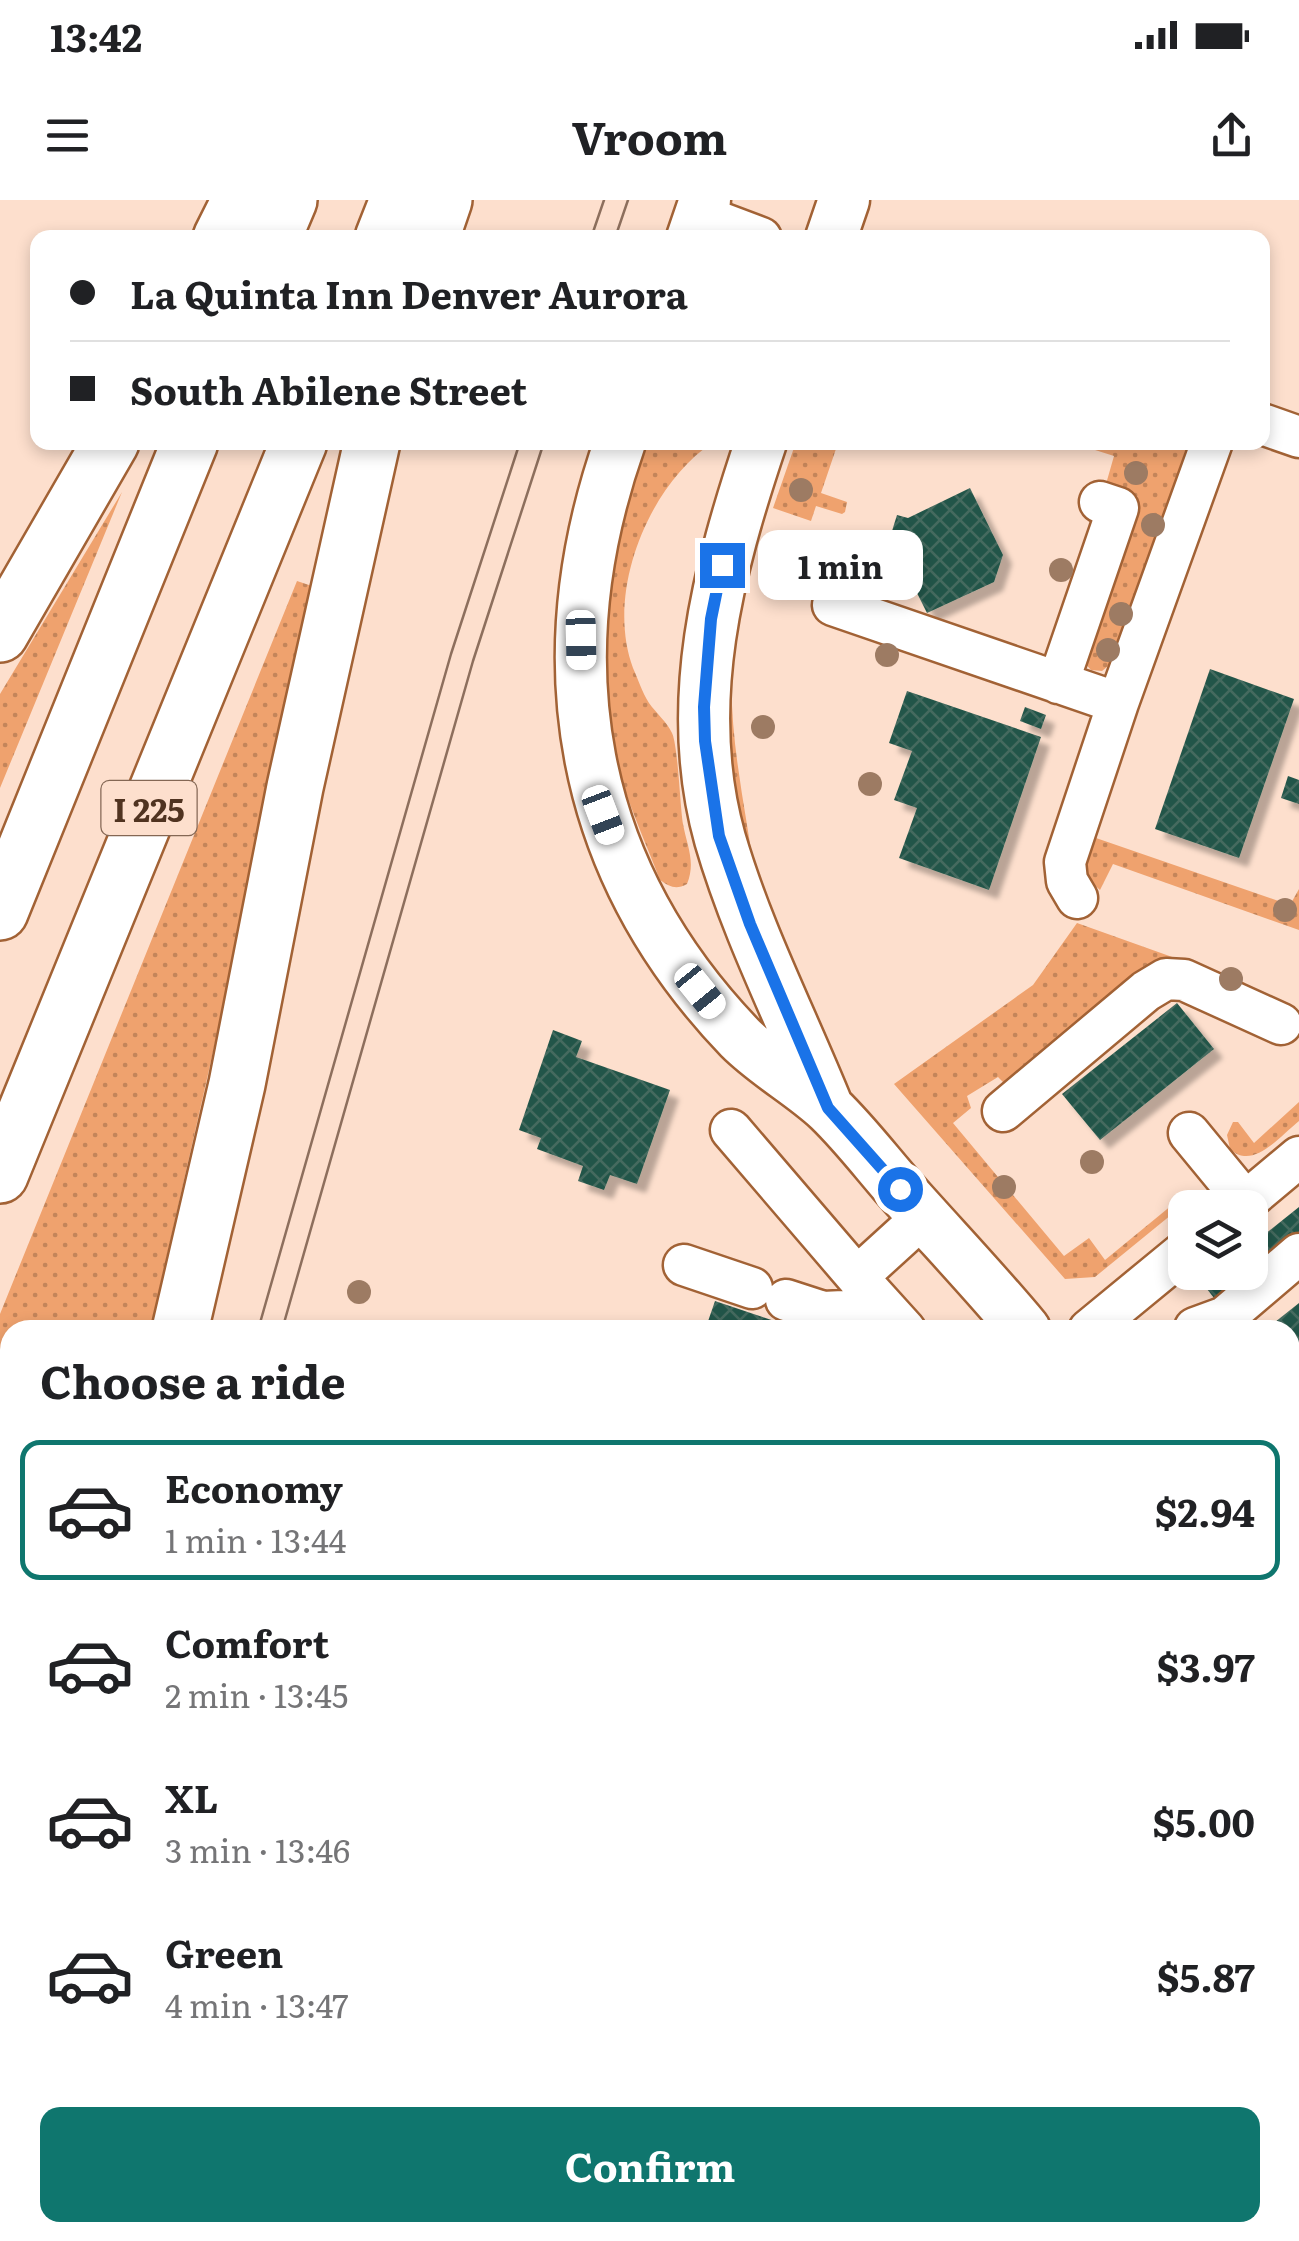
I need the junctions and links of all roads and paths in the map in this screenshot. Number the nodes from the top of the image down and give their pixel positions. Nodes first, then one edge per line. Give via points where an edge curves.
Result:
1 (240, 200) edge
2 (289, 200) edge
3 (398, 200) edge
4 (444, 200) edge
5 (844, 200) edge
6 (699, 218) edge
7 (225, 230) edge
8 (277, 230) edge
9 (386, 230) edge
10 (434, 230) edge
11 (737, 230) edge
12 (834, 230) edge
13 (1270, 427) edge
14 (1299, 437) edge
15 (107, 450) edge
16 (187, 450) edge
17 (296, 450) edge
18 (370, 450) edge
19 (617, 450) edge
20 (760, 450) edge
21 (1209, 450) edge
22 (1100, 502) dead end
23 (832, 605) dead end
24 (0, 634) edge
25 (1058, 682) junction
26 (1118, 703) junction
27 (1077, 898) dead end
28 (0, 912) edge
29 (1281, 1024) dead end
30 (828, 1108) junction
31 (1002, 1111) dead end
32 (731, 1130) dead end
33 (1189, 1133) dead end
34 (1299, 1157) edge
35 (0, 1175) edge
36 (1231, 1190) edge
37 (1258, 1190) edge
38 (924, 1216) junction
39 (1299, 1254) edge
40 (1168, 1265) edge
41 (684, 1266) dead end
42 (858, 1277) junction
43 (1268, 1281) edge
44 (1180, 1290) edge
45 (1258, 1290) joint
46 (1299, 1291) edge
47 (895, 1319) edge
48 (182, 1320) edge
49 (1015, 1320) edge
50 (1101, 1320) edge
51 (1192, 1320) edge
52 (1218, 1320) edge

1 - 7 highway
2 - 8 highway
3 - 9 highway
4 - 10 highway
5 - 12 main road
6 - 11 street
13 - 14 street
15 - 24 highway
16 - 28 highway, I 225
17 - 35 highway, I 225
18 - 48 highway
19 - 30 main road via 583,589 581,678 603,815 626,876 685,972 768,1064
20 - 30 main road via 718,585 706,667 705,741 719,836 738,893
21 - 26 street
22 - 25 street via 1118,508
23 - 25 street
25 - 26 street
26 - 27 street via 1065,862
29 - 31 street via 1184,980 1166,979
30 - 38 main road
32 - 42 street
33 - 36 street
34 - 37 street
38 - 42 street
38 - 49 main road
39 - 43 street
40 - 50 street
41 - 47 street via 822,1312
42 - 47 street
44 - 51 street
45 - 46 street via 1277,1299
45 - 52 street

